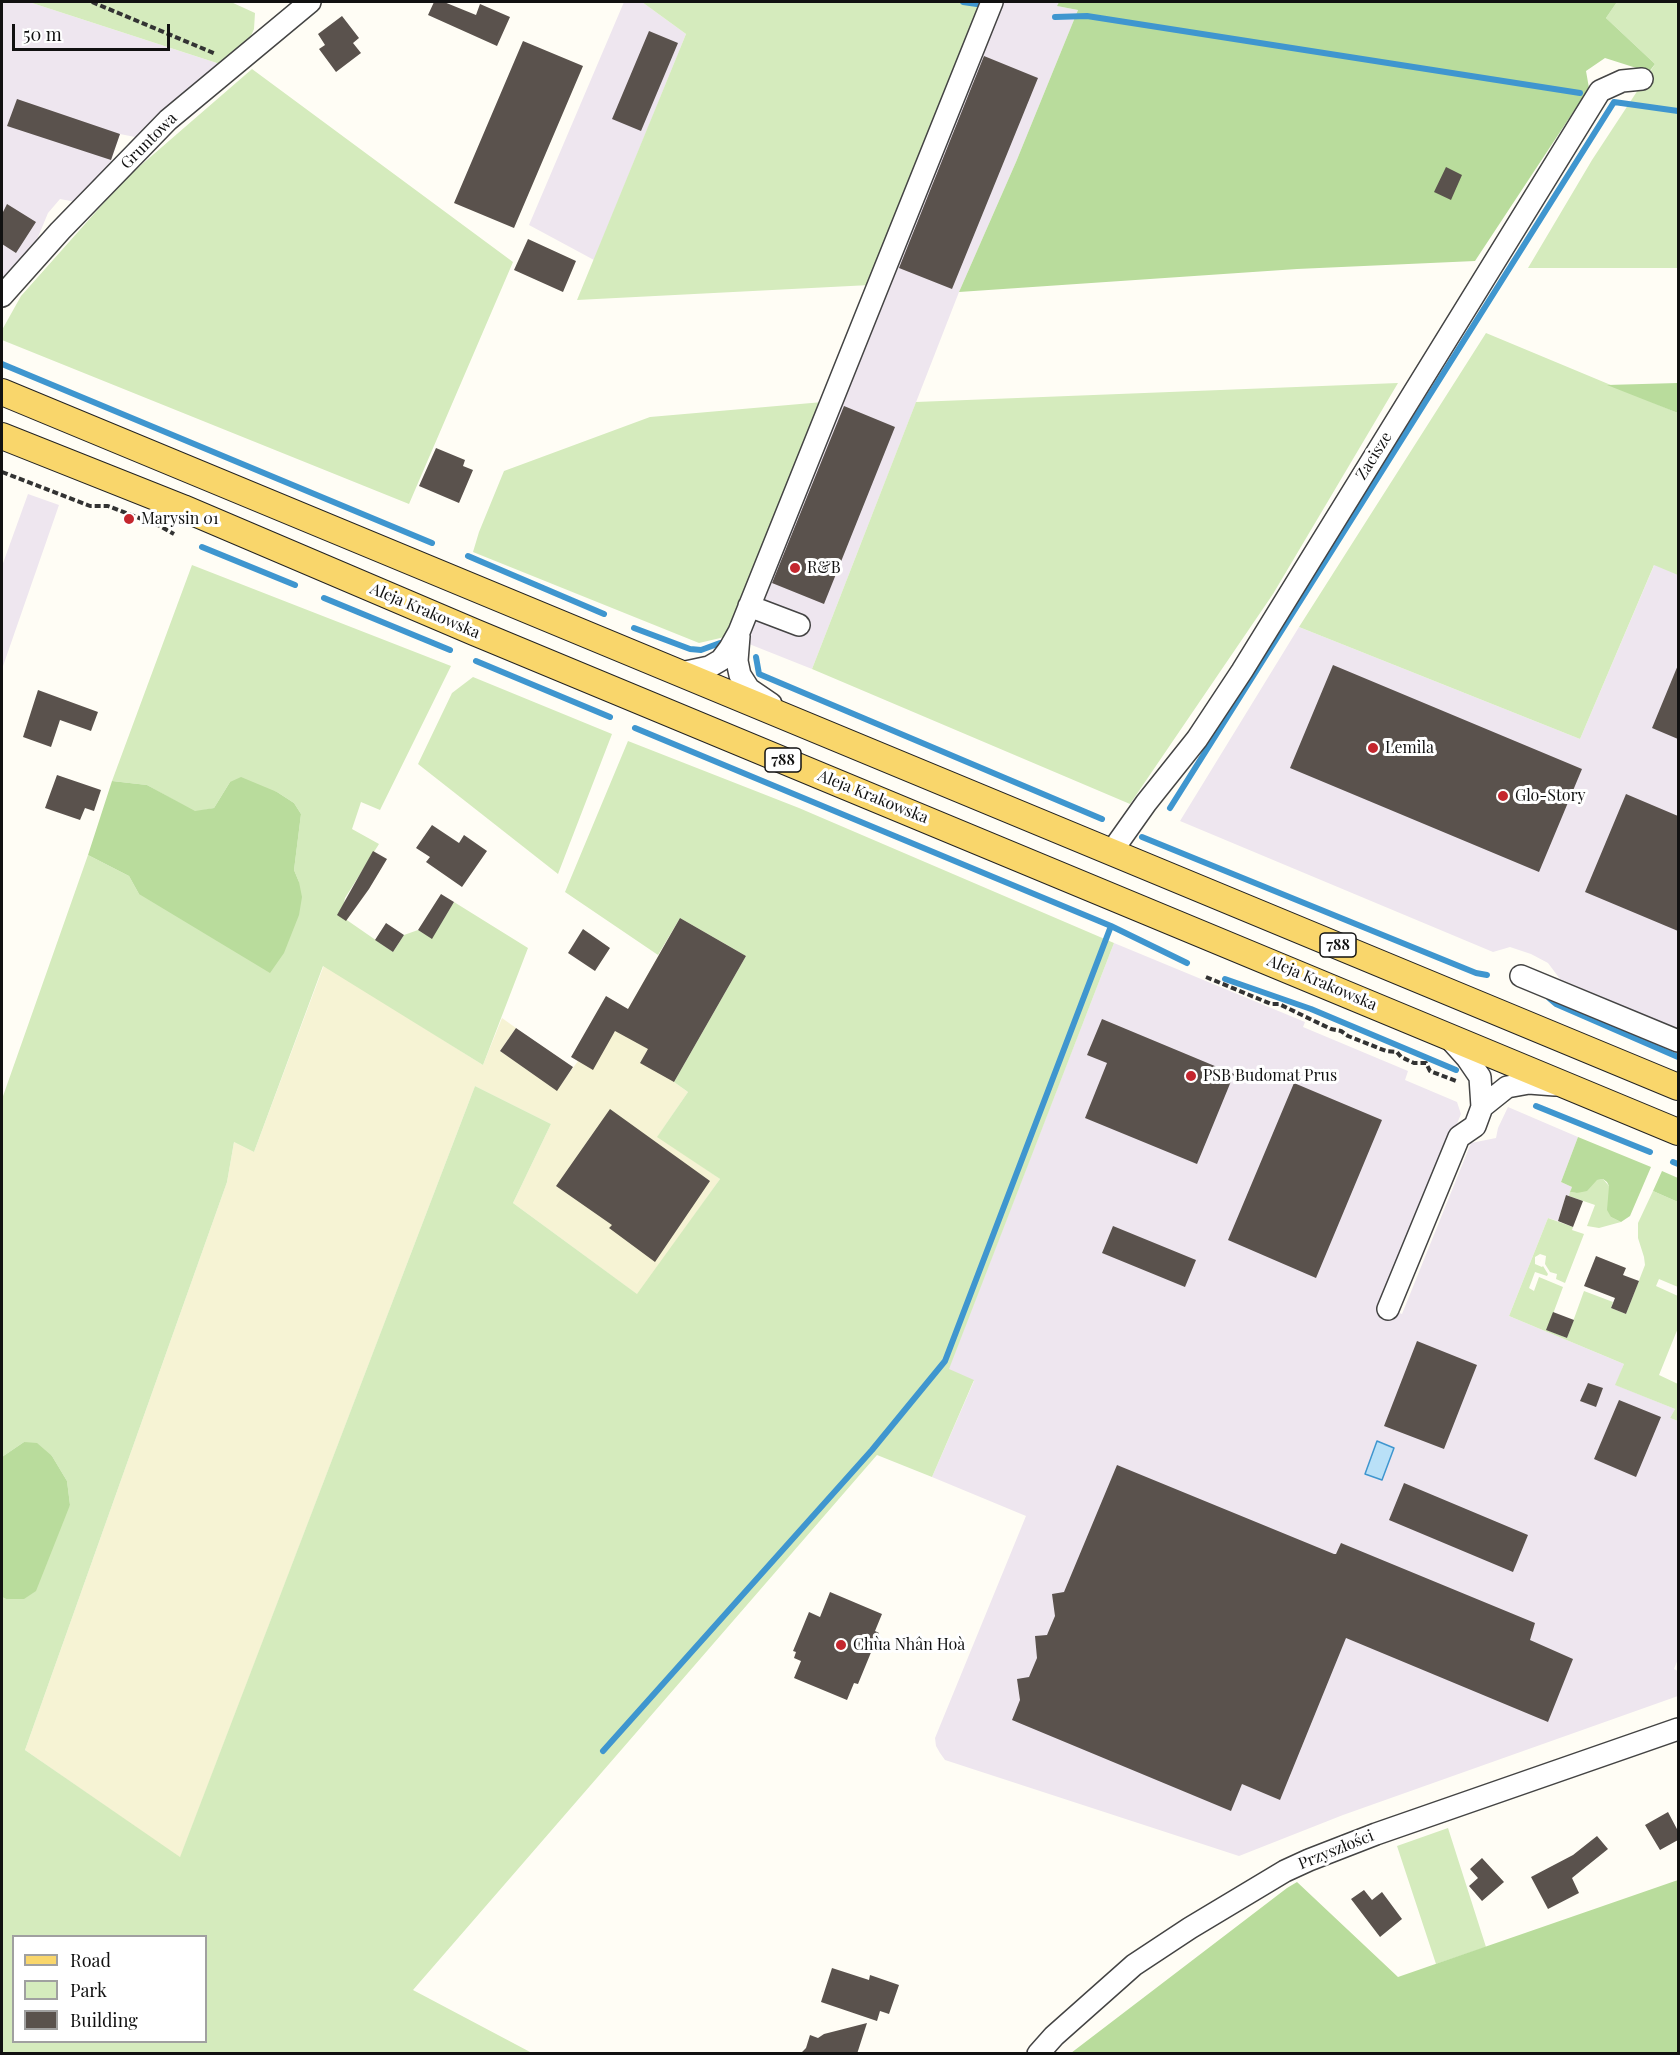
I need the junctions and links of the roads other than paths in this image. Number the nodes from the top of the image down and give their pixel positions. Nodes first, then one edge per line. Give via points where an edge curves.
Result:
1 (310, 2) edge
2 (992, 2) edge
3 (1642, 79) dead end
4 (2, 296) edge
5 (2, 392) edge
6 (2, 436) edge
7 (749, 606) junction
8 (799, 625) dead end
9 (739, 632) junction
10 (681, 673) junction
11 (792, 719) junction
12 (1112, 851) junction
13 (1521, 976) dead end
14 (1446, 1035) junction
15 (1678, 1041) edge
16 (1565, 1084) junction
17 (1678, 1087) edge
18 (1482, 1107) junction
19 (1678, 1132) edge
20 (1388, 1309) dead end
21 (1678, 1729) edge
22 (1038, 2054) edge

1 - 4 street, Gruntowa via 168,120
2 - 7 street
3 - 12 street, Zacisze via 1622,81 1600,91 1242,670 1197,739
5 - 10 main road, 788
6 - 14 main road, Aleja Krakowska / 788
7 - 8 street
7 - 9 street
9 - 10 street via 721,660
9 - 11 street via 740,675 749,689
10 - 11 main road, 788
11 - 12 main road, 788
12 - 17 main road, 788
13 - 15 street
14 - 16 main road, Aleja Krakowska / 788
14 - 18 street via 1480,1077
16 - 18 street via 1507,1087
16 - 19 main road, Aleja Krakowska / 788
18 - 20 street via 1475,1126 1459,1137
21 - 22 street, Przyszłości via 1376,1834 1285,1872 1134,1965

